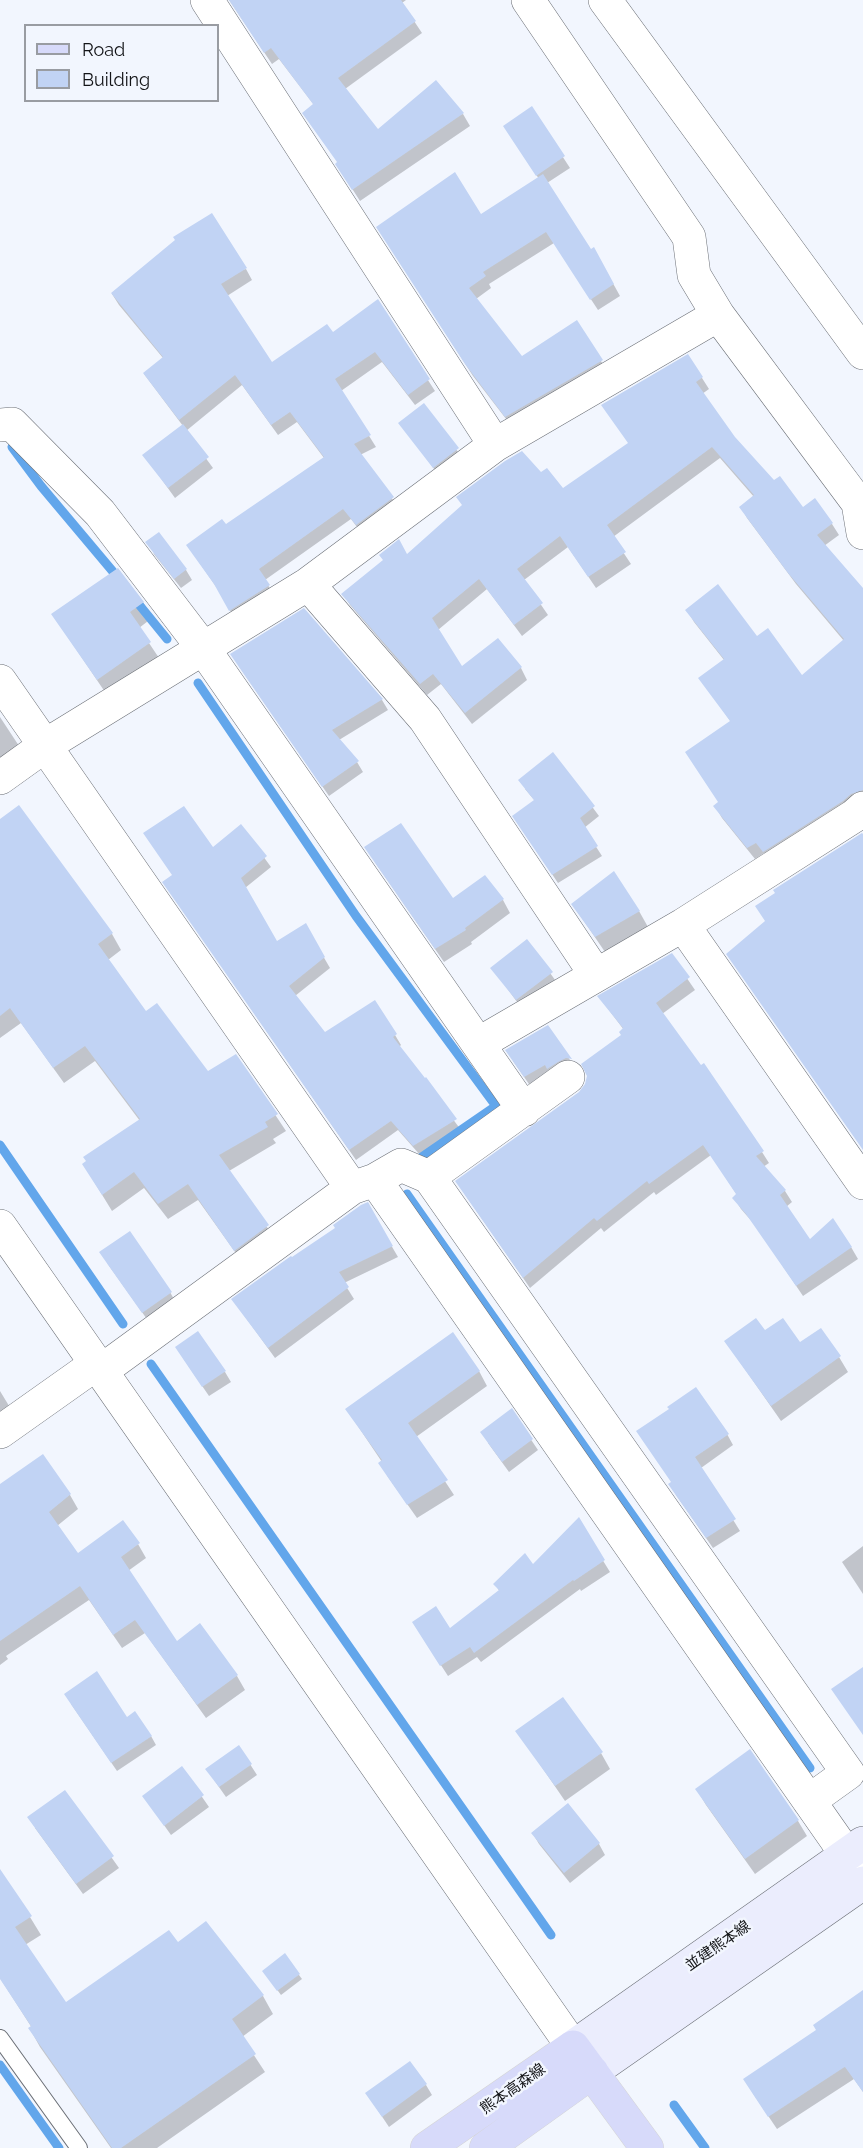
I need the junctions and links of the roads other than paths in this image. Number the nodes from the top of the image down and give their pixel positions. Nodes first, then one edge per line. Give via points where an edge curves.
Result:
1 (207, 0) edge
2 (528, 0) edge
3 (605, 0) edge
4 (718, 315) junction
5 (863, 353) edge
6 (0, 425) edge
7 (495, 445) junction
8 (863, 533) edge
9 (308, 584) junction
10 (203, 648) junction
11 (0, 681) edge
12 (46, 745) junction
13 (0, 778) edge
14 (863, 808) edge
15 (683, 925) junction
16 (596, 975) junction
17 (478, 1044) junction
18 (568, 1077) dead end
19 (524, 1110) junction
20 (429, 1178) junction
21 (863, 1183) edge
22 (364, 1184) junction
23 (0, 1226) edge
24 (99, 1367) junction
25 (0, 1432) edge
26 (809, 1801) junction
27 (858, 1858) edge
28 (863, 1883) edge
29 (0, 2038) edge
30 (582, 2060) junction
31 (79, 2148) edge
32 (427, 2148) edge
33 (486, 2148) edge
34 (647, 2148) edge

1 - 7 street
2 - 4 street via 689,237 694,275
3 - 5 street
4 - 7 street
4 - 8 street via 858,503
6 - 10 street via 12,424 100,513
7 - 9 street
9 - 10 street
9 - 16 street via 425,719
10 - 12 street
10 - 17 street
11 - 12 street
12 - 13 street
12 - 22 street
14 - 15 street
15 - 16 street
15 - 21 street
16 - 17 street
17 - 19 street
18 - 19 street
19 - 20 street
20 - 22 street via 400,1165
20 - 26 street via 848,1773
22 - 24 street
22 - 26 street
23 - 24 street
24 - 25 street
24 - 30 street
26 - 27 street
27 - 30 main road, 並建熊本線
28 - 30 main road, 並建熊本線
29 - 31 lane
30 - 32 main road, 熊本高森線
30 - 33 main road
30 - 34 main road

